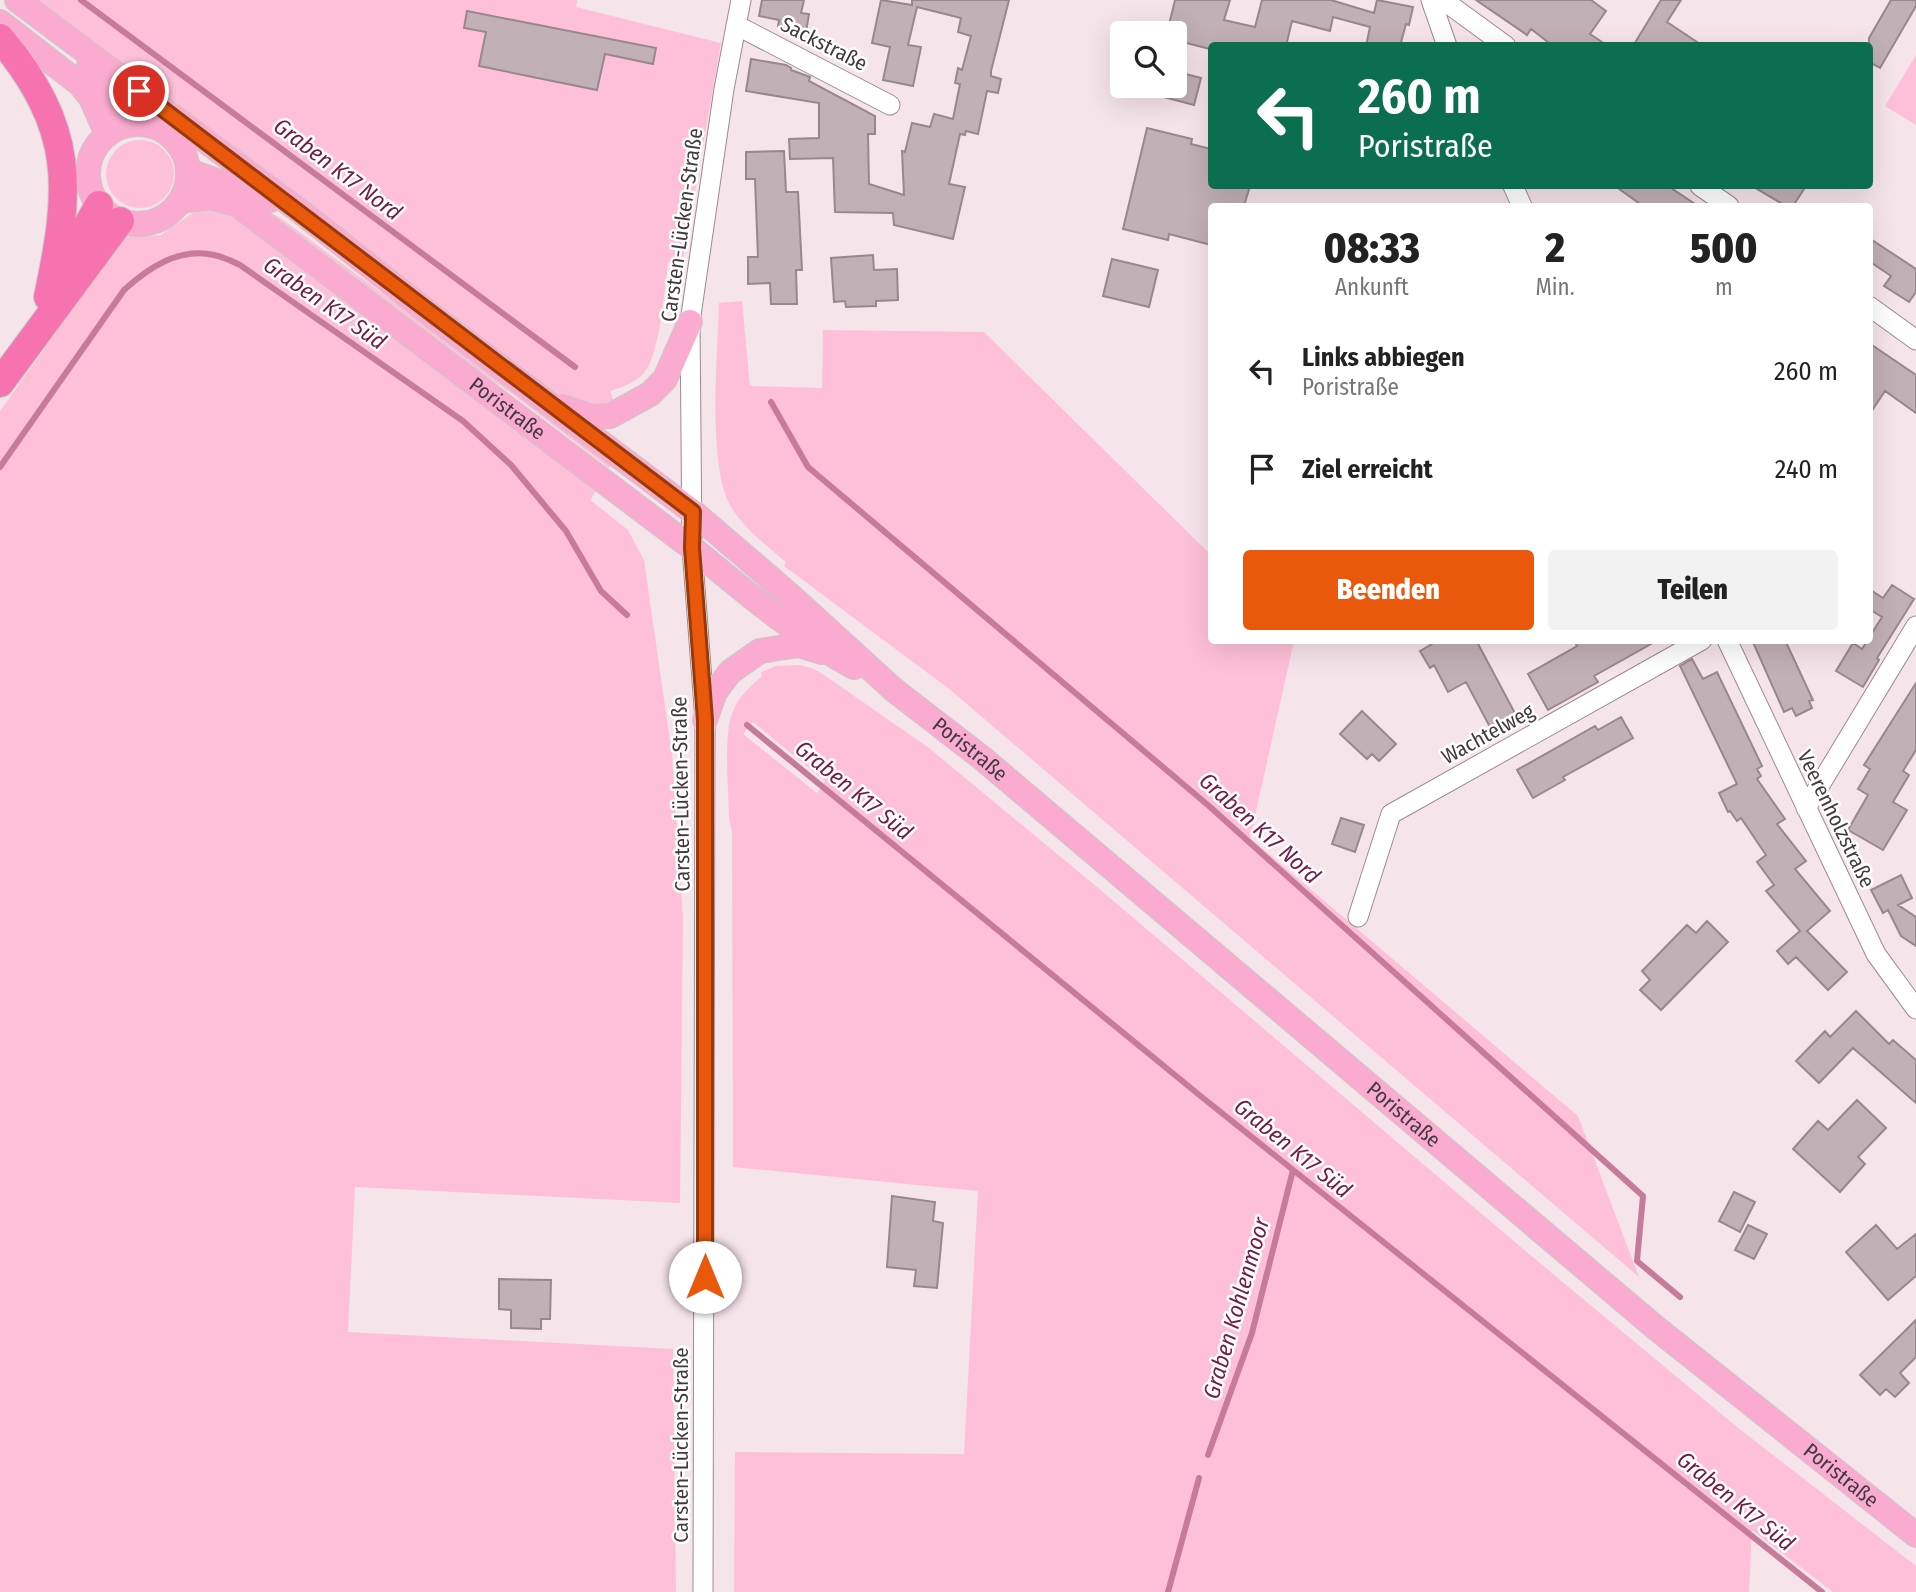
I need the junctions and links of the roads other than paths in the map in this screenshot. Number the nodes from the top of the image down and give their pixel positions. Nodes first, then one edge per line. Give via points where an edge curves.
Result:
1 (17, 0) edge
2 (741, 0) edge
3 (1431, 0) edge
4 (1443, 0) edge
5 (0, 22) edge
6 (736, 24) junction
7 (57, 29) junction
8 (0, 38) edge
9 (1446, 42) edge
10 (1501, 42) edge
11 (890, 105) dead end
12 (132, 124) junction
13 (107, 134) junction
14 (189, 170) junction
15 (1704, 189) edge
16 (181, 201) junction
17 (1725, 203) edge
18 (109, 213) junction
19 (305, 215) junction
20 (48, 297) junction
21 (1873, 309) edge
22 (690, 322) junction
23 (1916, 340) edge
24 (0, 362) edge
25 (0, 383) edge
26 (544, 400) junction
27 (693, 512) junction
28 (692, 548) junction
29 (1916, 626) edge
30 (1695, 644) edge
31 (1729, 644) edge
32 (833, 656) junction
33 (894, 690) junction
34 (705, 720) junction
35 (1805, 808) junction
36 (1357, 916) dead end
37 (1916, 1009) edge
38 (1916, 1535) edge
39 (703, 1592) edge

1 - 7 main road, Poristraße
2 - 6 street, Carsten-Lücken-Straße
3 - 9 street
4 - 10 street
5 - 13 main road via 80,85
6 - 11 street, Sackstraße
6 - 22 street, Carsten-Lücken-Straße
7 - 12 main road, Poristraße via 102,79
7 - 19 main road, Poristraße
8 - 20 highway via 41,96 61,158 62,217
12 - 13 main road
12 - 14 main road via 159,128 170,135 186,157
13 - 18 main road via 89,160 88,176 91,191
14 - 16 main road
14 - 19 main road, Poristraße
15 - 17 street
16 - 18 main road via 161,219 147,223 133,224
16 - 28 main road, Poristraße via 210,197 238,205
18 - 20 highway
18 - 25 highway
19 - 26 main road, Poristraße
20 - 24 highway
21 - 23 street
22 - 26 main road via 665,379 625,410 592,417
22 - 27 street, Carsten-Lücken-Straße
26 - 27 main road, Poristraße
27 - 28 street, Carsten-Lücken-Straße
27 - 33 main road, Poristraße
28 - 32 main road, Poristraße
28 - 34 street, Carsten-Lücken-Straße
29 - 35 street
30 - 36 street, Wachtelweg via 1391,814
31 - 35 street, Veerenholzstraße
32 - 33 main road, Poristraße
32 - 34 main road via 799,645 760,651 730,672 715,692
33 - 38 main road, Poristraße via 982,758 1656,1328
34 - 39 street, Carsten-Lücken-Straße
35 - 37 street, Veerenholzstraße via 1876,954

